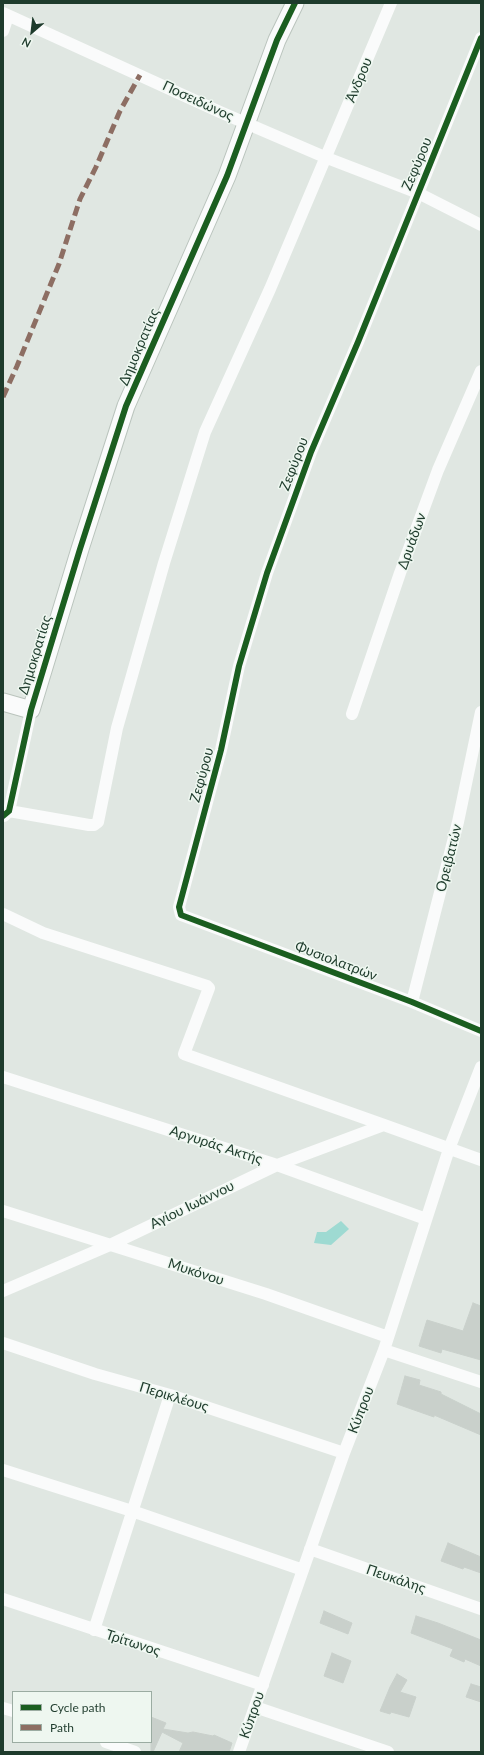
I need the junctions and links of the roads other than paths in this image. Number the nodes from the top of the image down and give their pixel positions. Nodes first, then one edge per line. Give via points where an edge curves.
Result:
1 (295, 3) edge
2 (391, 3) edge
3 (6, 14) edge
4 (3, 31) edge
5 (481, 38) edge
6 (248, 123) junction
7 (327, 158) junction
8 (418, 193) junction
9 (481, 225) edge
10 (481, 371) edge
11 (3, 702) edge
12 (30, 710) junction
13 (481, 712) edge
14 (352, 714) dead end
15 (6, 813) edge
16 (3, 914) edge
17 (181, 915) joint
18 (412, 1002) junction
19 (481, 1031) edge
20 (481, 1067) edge
21 (3, 1077) edge
22 (384, 1125) junction
23 (450, 1149) junction
24 (481, 1160) edge
25 (277, 1164) junction
26 (3, 1211) edge
27 (426, 1219) junction
28 (110, 1245) junction
29 (3, 1291) edge
30 (388, 1337) junction
31 (3, 1343) edge
32 (384, 1350) junction
33 (481, 1382) edge
34 (170, 1395) junction
35 (344, 1453) junction
36 (3, 1470) edge
37 (132, 1511) junction
38 (310, 1549) junction
39 (303, 1570) junction
40 (3, 1599) edge
41 (481, 1609) edge
42 (94, 1630) junction
43 (263, 1685) junction
44 (255, 1708) junction
45 (109, 1743) edge
46 (135, 1752) edge
47 (239, 1752) edge
48 (388, 1752) edge

1 - 6 street, Δημοκρατίας via 277,40
2 - 7 street, Άνδρου
3 - 4 street
3 - 6 street, Ποσειδώνος via 96,57
5 - 8 street, Ζεφύρου
6 - 7 street, Ποσειδώνος
6 - 12 street, Δημοκρατίας via 126,406
7 - 8 street, Ποσειδώνος
7 - 15 street, Άνδρου via 205,432 117,728 98,822 88,825
8 - 9 street, Ποσειδώνος
8 - 17 street, Ζεφύρου via 311,452 267,573 240,666 221,750 179,907
10 - 14 street, Δρυάδων via 438,470
11 - 12 street, Δημοκρατίας
12 - 15 street
13 - 18 street, Ορειβατών via 458,822
16 - 22 street via 44,933 209,987 184,1054
17 - 18 street, Φυσιολατρών
18 - 19 street, Φυσιολατρών
20 - 23 street, Κύπρου
21 - 25 street, Αργυράς Ακτής
22 - 23 street
22 - 25 street, Αγίου Ιωάννου
23 - 24 street
23 - 27 street, Κύπρου
25 - 27 street, Αργυράς Ακτής
25 - 28 street, Αγίου Ιωάννου
26 - 28 street, Μυκόνου
27 - 30 street, Κύπρου
28 - 29 street, Αγίου Ιωάννου
28 - 30 street, Μυκόνου via 266,1294
30 - 32 street, Κύπρου
31 - 34 street, Περικλέους via 95,1374
32 - 33 street
32 - 35 street, Κύπρου
34 - 35 street, Περικλέους
34 - 37 street
35 - 38 street, Κύπρου
36 - 37 street
37 - 39 street
37 - 42 street
38 - 39 street, Κύπρου
38 - 41 street, Πευκάλης
39 - 43 street, Κύπρου
40 - 42 street, Τρίτωνος
42 - 43 street, Τρίτωνος
43 - 44 street, Κύπρου
44 - 47 street, Κύπρου
44 - 48 street
45 - 46 street

